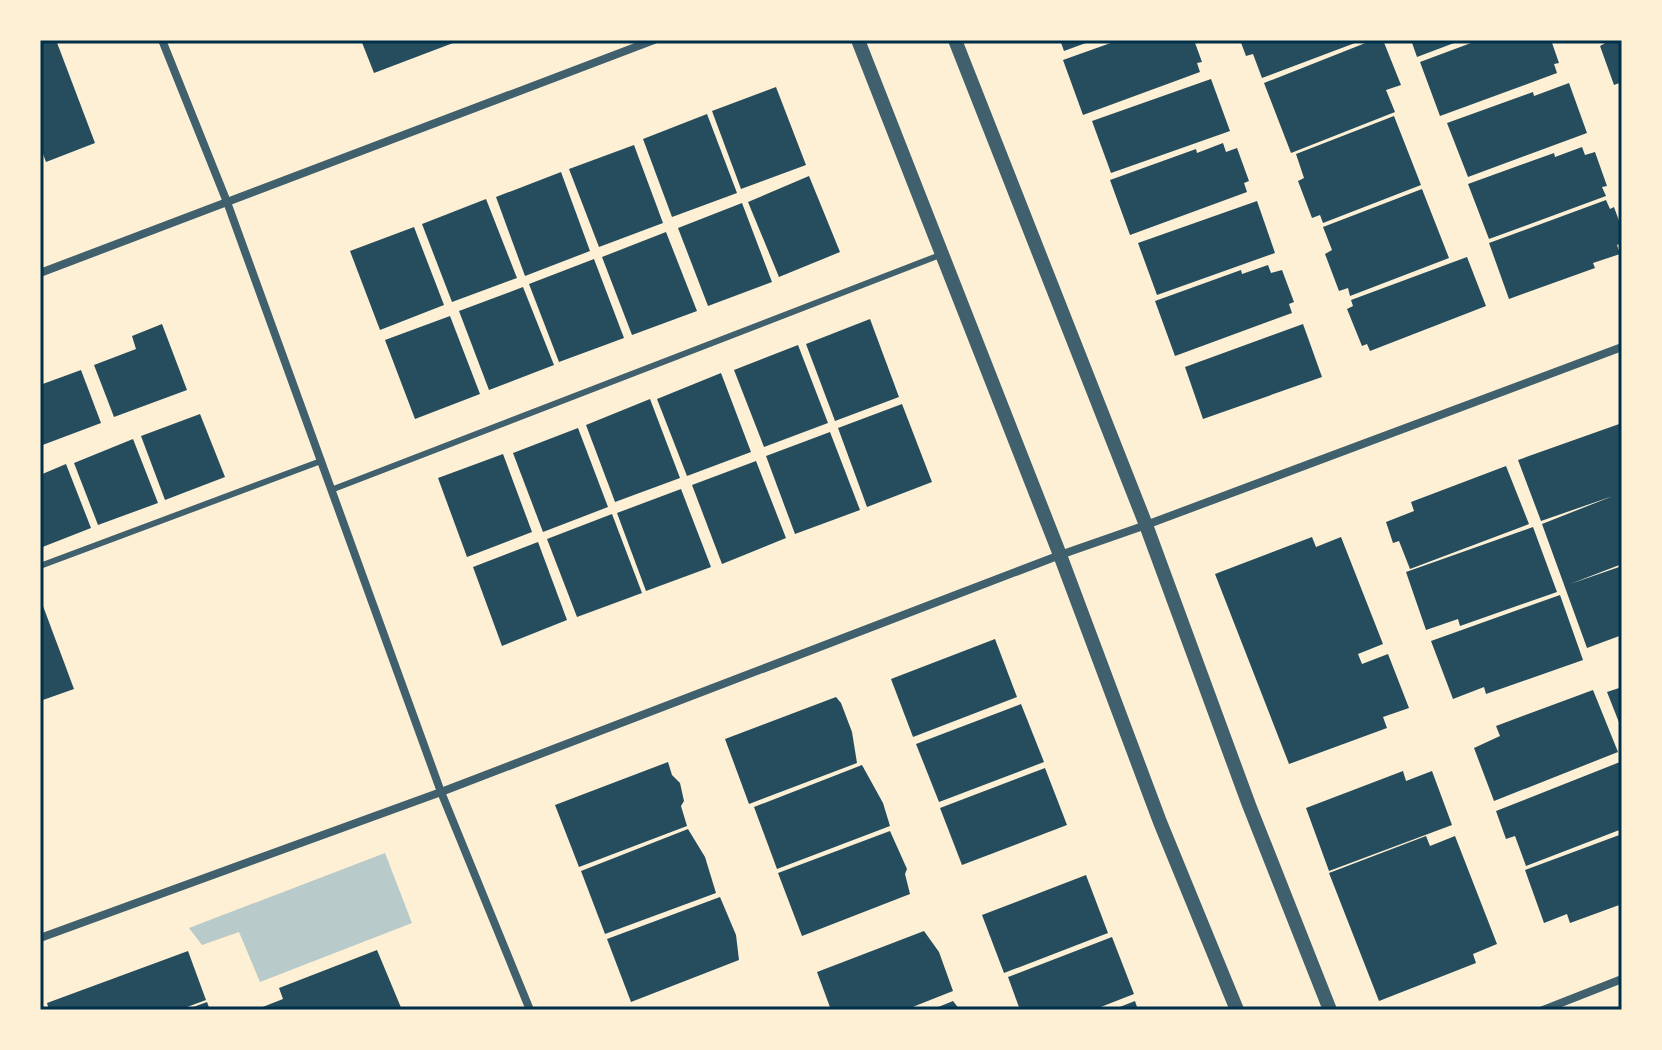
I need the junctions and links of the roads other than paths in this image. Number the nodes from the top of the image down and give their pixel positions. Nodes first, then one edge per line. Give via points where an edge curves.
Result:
1 (162, 40) edge
2 (654, 40) edge
3 (858, 40) edge
4 (955, 40) edge
5 (227, 202) junction
6 (942, 255) junction
7 (40, 273) edge
8 (1622, 347) edge
9 (321, 461) junction
10 (331, 490) junction
11 (1146, 525) junction
12 (1060, 555) junction
13 (40, 566) edge
14 (441, 792) junction
15 (40, 938) edge
16 (1622, 979) edge
17 (530, 1010) edge
18 (1237, 1010) edge
19 (1330, 1010) edge
20 (1543, 1010) edge

1 - 5 street
2 - 5 street
3 - 6 street
4 - 11 street
5 - 7 street
5 - 9 street
6 - 10 lane
6 - 12 street
8 - 11 street
9 - 10 street
9 - 13 lane
10 - 14 street
11 - 12 street
11 - 19 street
12 - 14 street
12 - 18 street
14 - 15 street
14 - 17 street
16 - 20 street

